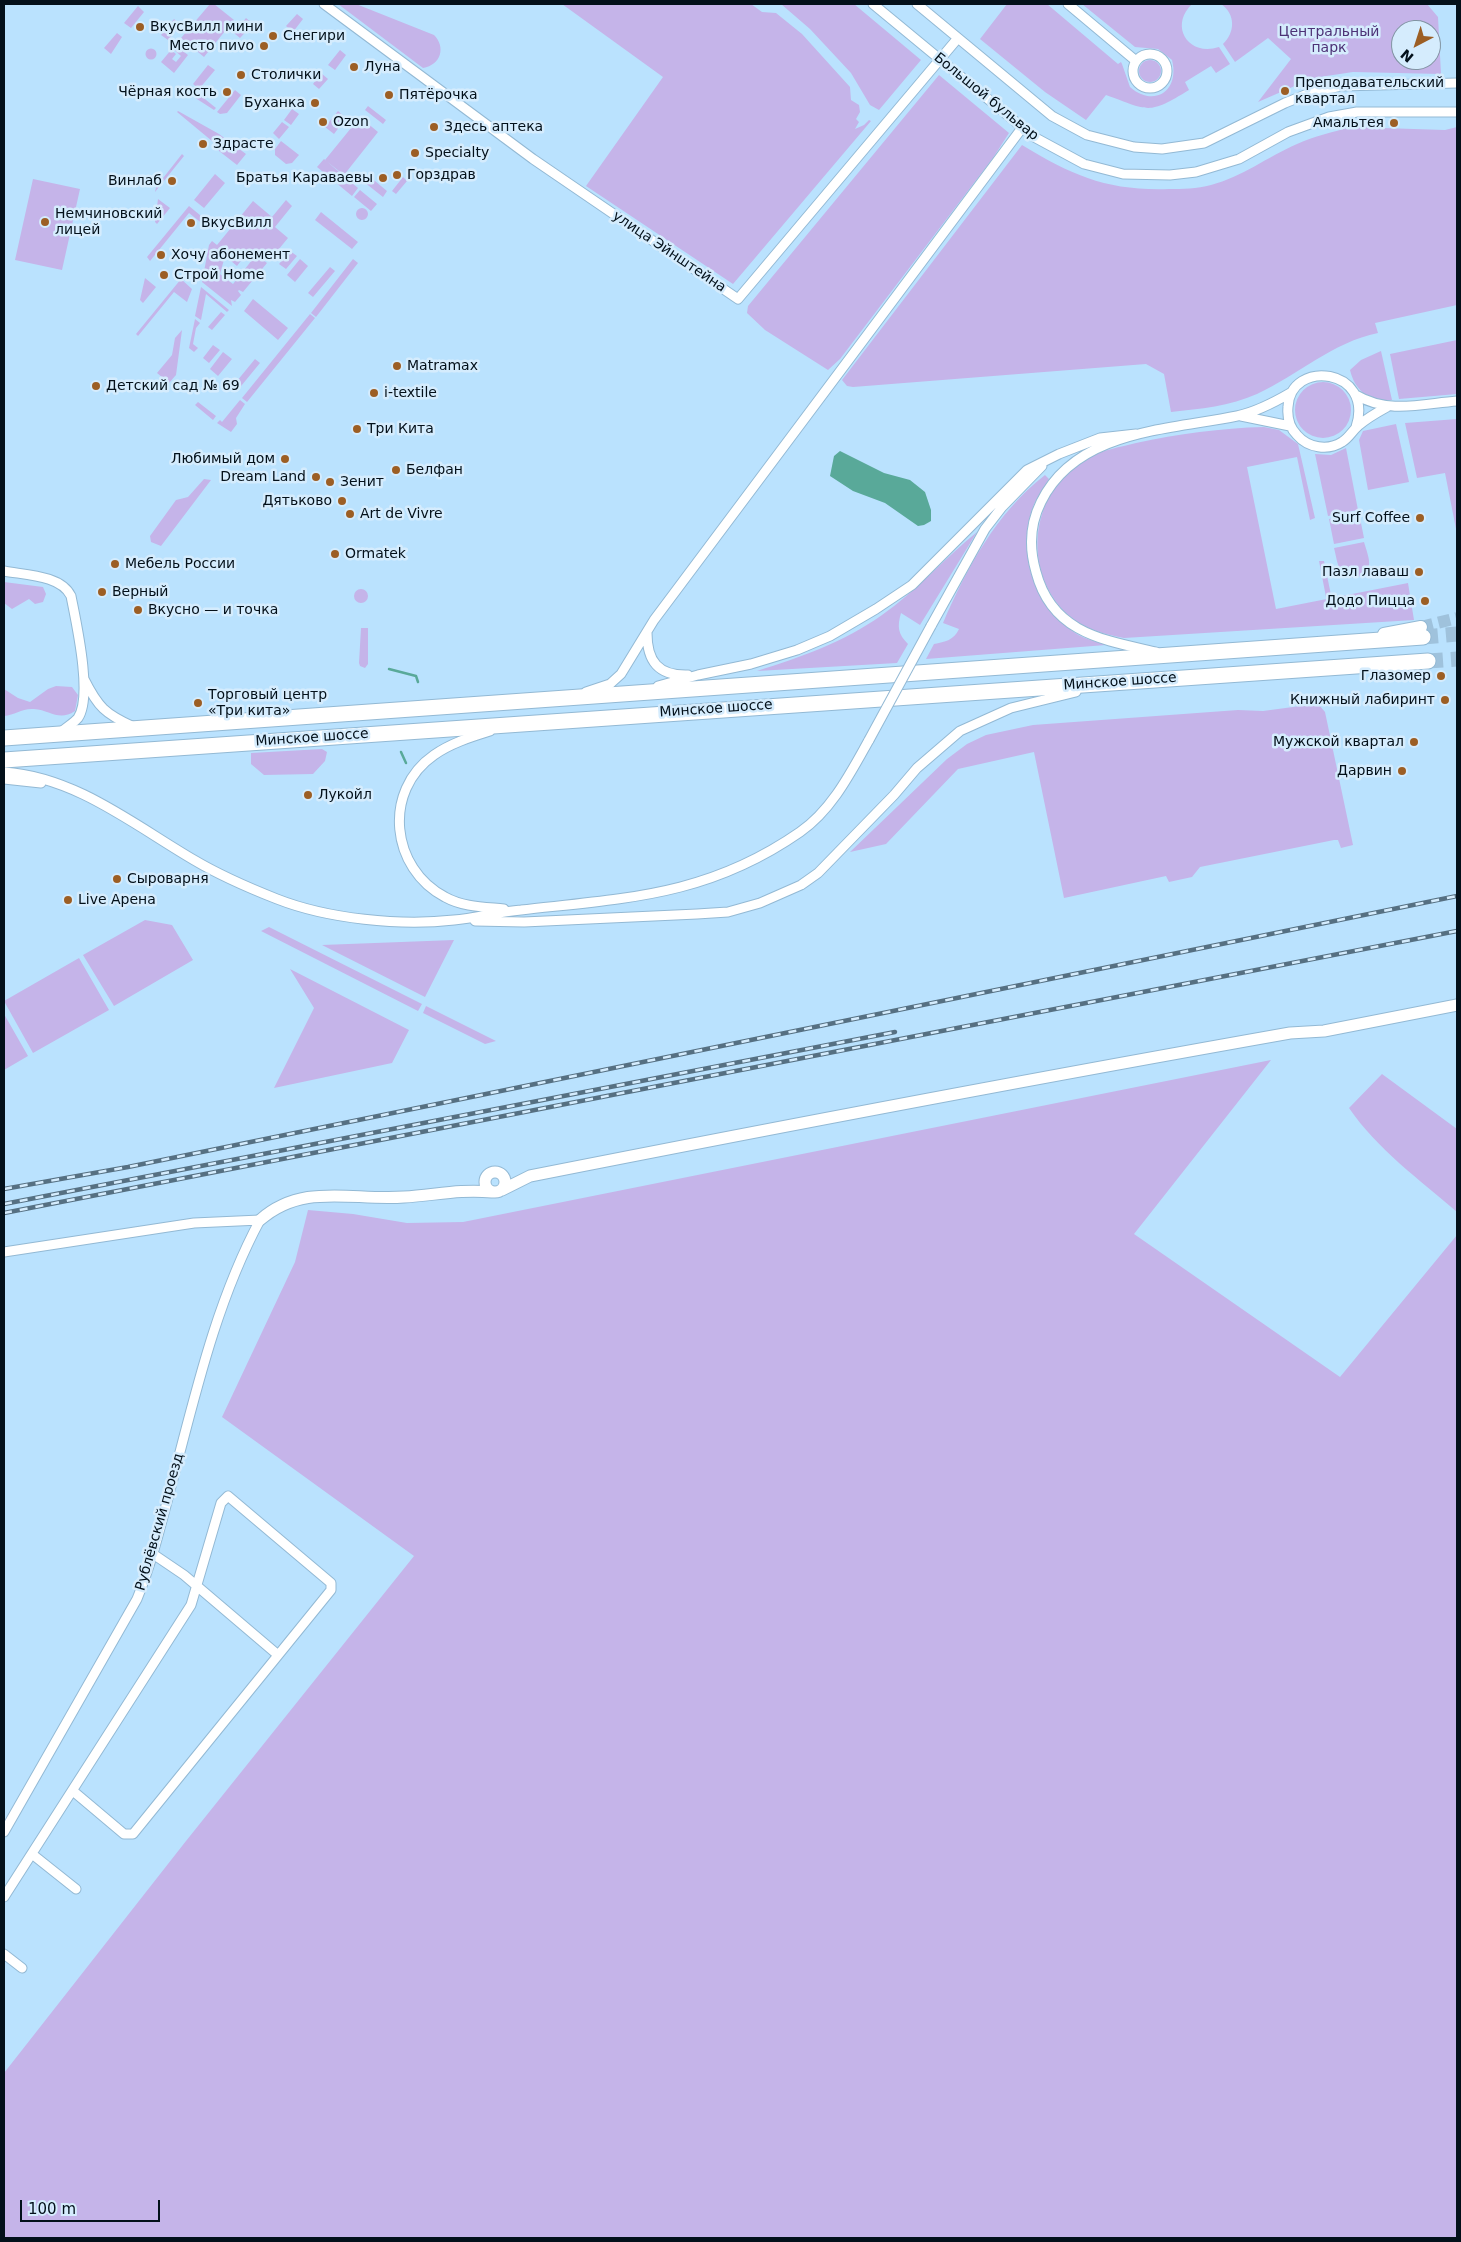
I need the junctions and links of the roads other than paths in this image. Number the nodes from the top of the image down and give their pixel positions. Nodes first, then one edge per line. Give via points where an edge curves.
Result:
1 (324, 4) edge
2 (873, 4) edge
3 (917, 4) edge
4 (1068, 4) edge
5 (958, 38) junction
6 (940, 60) junction
7 (1136, 61) dead end
8 (1457, 83) edge
9 (1457, 112) edge
10 (1022, 128) junction
11 (1292, 392) junction
12 (1356, 395) junction
13 (1457, 401) edge
14 (1387, 407) junction
15 (1238, 415) junction
16 (1290, 426) junction
17 (1356, 427) junction
18 (1136, 434) junction
19 (1050, 459) junction
20 (4, 572) edge
21 (1422, 632) tunnel mouth
22 (647, 633) junction
23 (1174, 654) junction
24 (1428, 661) tunnel mouth
25 (698, 675) junction
26 (83, 676) junction
27 (1128, 681) junction
28 (634, 694) junction
29 (568, 698) junction
30 (511, 723) junction
31 (137, 729) junction
32 (59, 734) junction
33 (4, 738) edge
34 (4, 760) edge
35 (4, 772) edge
36 (4, 779) edge
37 (83, 795) junction
38 (520, 910) junction
39 (452, 920) junction
40 (1457, 1005) edge
41 (493, 1174) junction
42 (530, 1176) junction
43 (455, 1190) junction
44 (497, 1191) junction
45 (260, 1220) junction
46 (4, 1252) edge
47 (153, 1554) junction
48 (196, 1585) junction
49 (278, 1655) junction
50 (73, 1791) junction
51 (4, 1832) edge
52 (32, 1854) junction
53 (76, 1889) dead end
54 (4, 1898) edge
55 (4, 1954) edge
56 (22, 1968) dead end

1 - 6 street, улица Эйнштейна via 533,159 738,299
2 - 6 street, Большой бульвар
3 - 5 street, Большой бульвар
4 - 7 street
5 - 6 street, улица Эйнштейна
5 - 8 street, Большой бульвар via 1036,104 1070,127 1108,142 1134,147 1162,149 1204,142 1285,103 1342,86
6 - 10 street, Большой бульвар
9 - 10 street, Большой бульвар via 1358,112 1329,117 1288,132 1239,159 1196,172 1170,175 1123,174 1084,164 1048,146
10 - 22 street
11 - 12 street via 1299,384 1320,375 1341,379
11 - 15 street
11 - 16 street via 1287,415
12 - 14 street via 1370,404
12 - 17 street via 1359,406
13 - 14 street
14 - 17 street
15 - 16 street
15 - 18 street
16 - 17 street via 1308,444 1325,447 1342,442
18 - 19 street via 1100,438
18 - 23 street via 1085,454 1056,479 1037,509 1031,542 1032,559 1043,591 1071,625 1100,638
19 - 25 street via 1026,470 912,585 876,609 830,636 797,650
19 - 38 street, bridge via 985,529 845,782 803,830 766,854 690,886 636,898
20 - 26 street via 56,581 67,587
21 - 23 highway, Минское шоссе via 1333,643
22 - 25 street via 647,652 654,663 666,672
22 - 29 street via 621,674 610,684
23 - 28 highway, Минское шоссе
24 - 27 highway, Минское шоссе
25 - 28 street
26 - 31 street via 96,702 106,713
26 - 32 street via 82,706 78,718
27 - 30 highway, Минское шоссе
27 - 39 street via 1011,708 960,731 917,768 818,872 801,885 760,903 728,912 697,914 524,922
28 - 29 highway, Минское шоссе
29 - 31 highway, Минское шоссе
30 - 34 highway, Минское шоссе
30 - 38 street via 460,741 433,755 420,767 403,797 398,813 398,830 408,863 430,888 464,904
31 - 32 highway, Минское шоссе
32 - 33 highway, Минское шоссе
35 - 37 street via 44,778
36 - 37 street via 44,783
37 - 39 street via 238,884 280,901 353,917
38 - 39 street
40 - 42 street via 1048,1076
41 - 42 street
41 - 43 street
41 - 44 street via 485,1184
41 - 44 street via 505,1180
42 - 44 street
43 - 44 street
43 - 45 street via 404,1197 332,1195 304,1198 274,1208
45 - 46 street via 194,1224
45 - 47 street, Рублёвский проезд via 227,1295 195,1396
47 - 48 street
47 - 51 street, Рублёвский проезд via 137,1599
48 - 49 street
48 - 49 street via 221,1504 228,1496 331,1583 331,1590
48 - 50 street via 191,1605
49 - 50 street via 133,1834 124,1834
50 - 52 street
52 - 53 street
52 - 54 street
55 - 56 street

